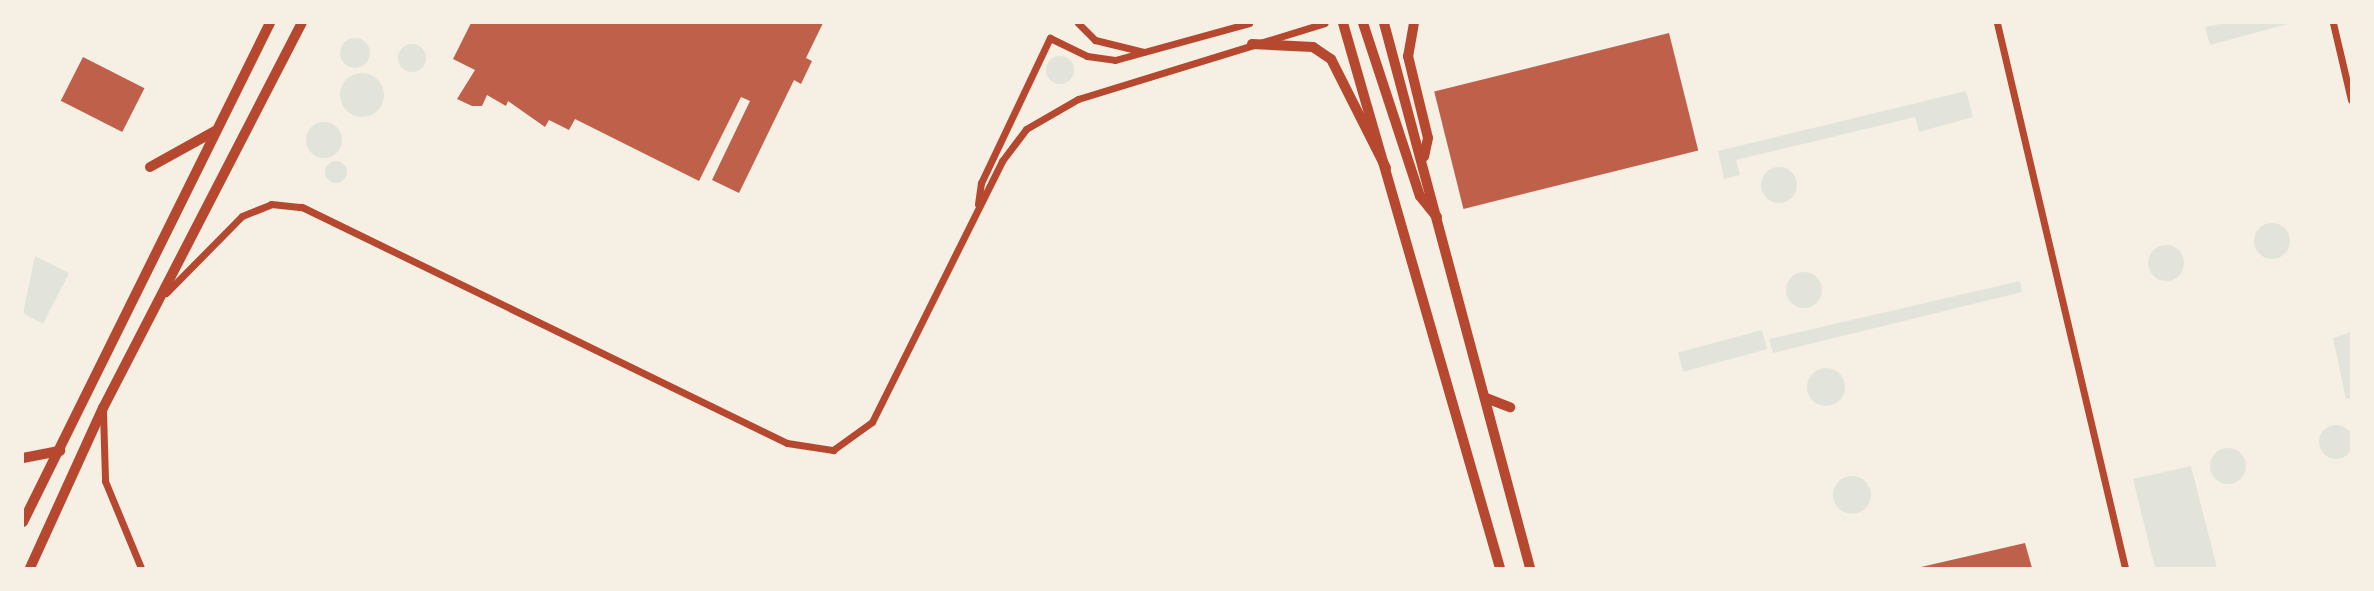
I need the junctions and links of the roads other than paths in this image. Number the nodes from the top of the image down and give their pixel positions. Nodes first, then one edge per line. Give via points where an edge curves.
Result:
1 (271, 23) edge
2 (302, 23) edge
3 (1078, 23) edge
4 (1249, 23) edge
5 (1325, 23) edge
6 (1343, 23) edge
7 (1363, 23) edge
8 (1384, 23) edge
9 (1414, 23) edge
10 (1997, 23) edge
11 (2333, 23) edge
12 (1252, 44) junction
13 (1148, 53) junction
14 (2351, 100) edge
15 (217, 129) junction
16 (1424, 158) junction
17 (150, 167) dead end
18 (1387, 169) junction
19 (978, 206) junction
20 (1438, 218) junction
21 (165, 294) junction
22 (1486, 398) junction
23 (1510, 407) dead end
24 (103, 408) junction
25 (60, 451) junction
26 (23, 458) edge
27 (23, 522) edge
28 (30, 568) edge
29 (141, 568) edge
30 (1500, 568) edge
31 (1530, 568) edge
32 (2125, 568) edge

1 - 15 highway
2 - 21 highway
3 - 13 street via 1095,40
4 - 13 street
5 - 12 street
6 - 18 main road
7 - 20 main road via 1420,196
8 - 16 main road
9 - 16 main road via 1408,56 1429,138
10 - 32 street
11 - 14 street
12 - 18 main road via 1313,47 1331,59 1371,150
12 - 19 street via 1050,112 1013,144
13 - 19 street via 1101,59 1050,38 981,183
15 - 17 highway
15 - 25 highway
16 - 20 main road
18 - 30 main road
19 - 21 street via 872,422 848,444 825,451 787,443 302,207 271,204 242,216
20 - 22 main road
21 - 24 highway
22 - 23 main road
22 - 31 main road
24 - 28 highway
24 - 29 street via 105,481
25 - 26 main road
25 - 27 highway

